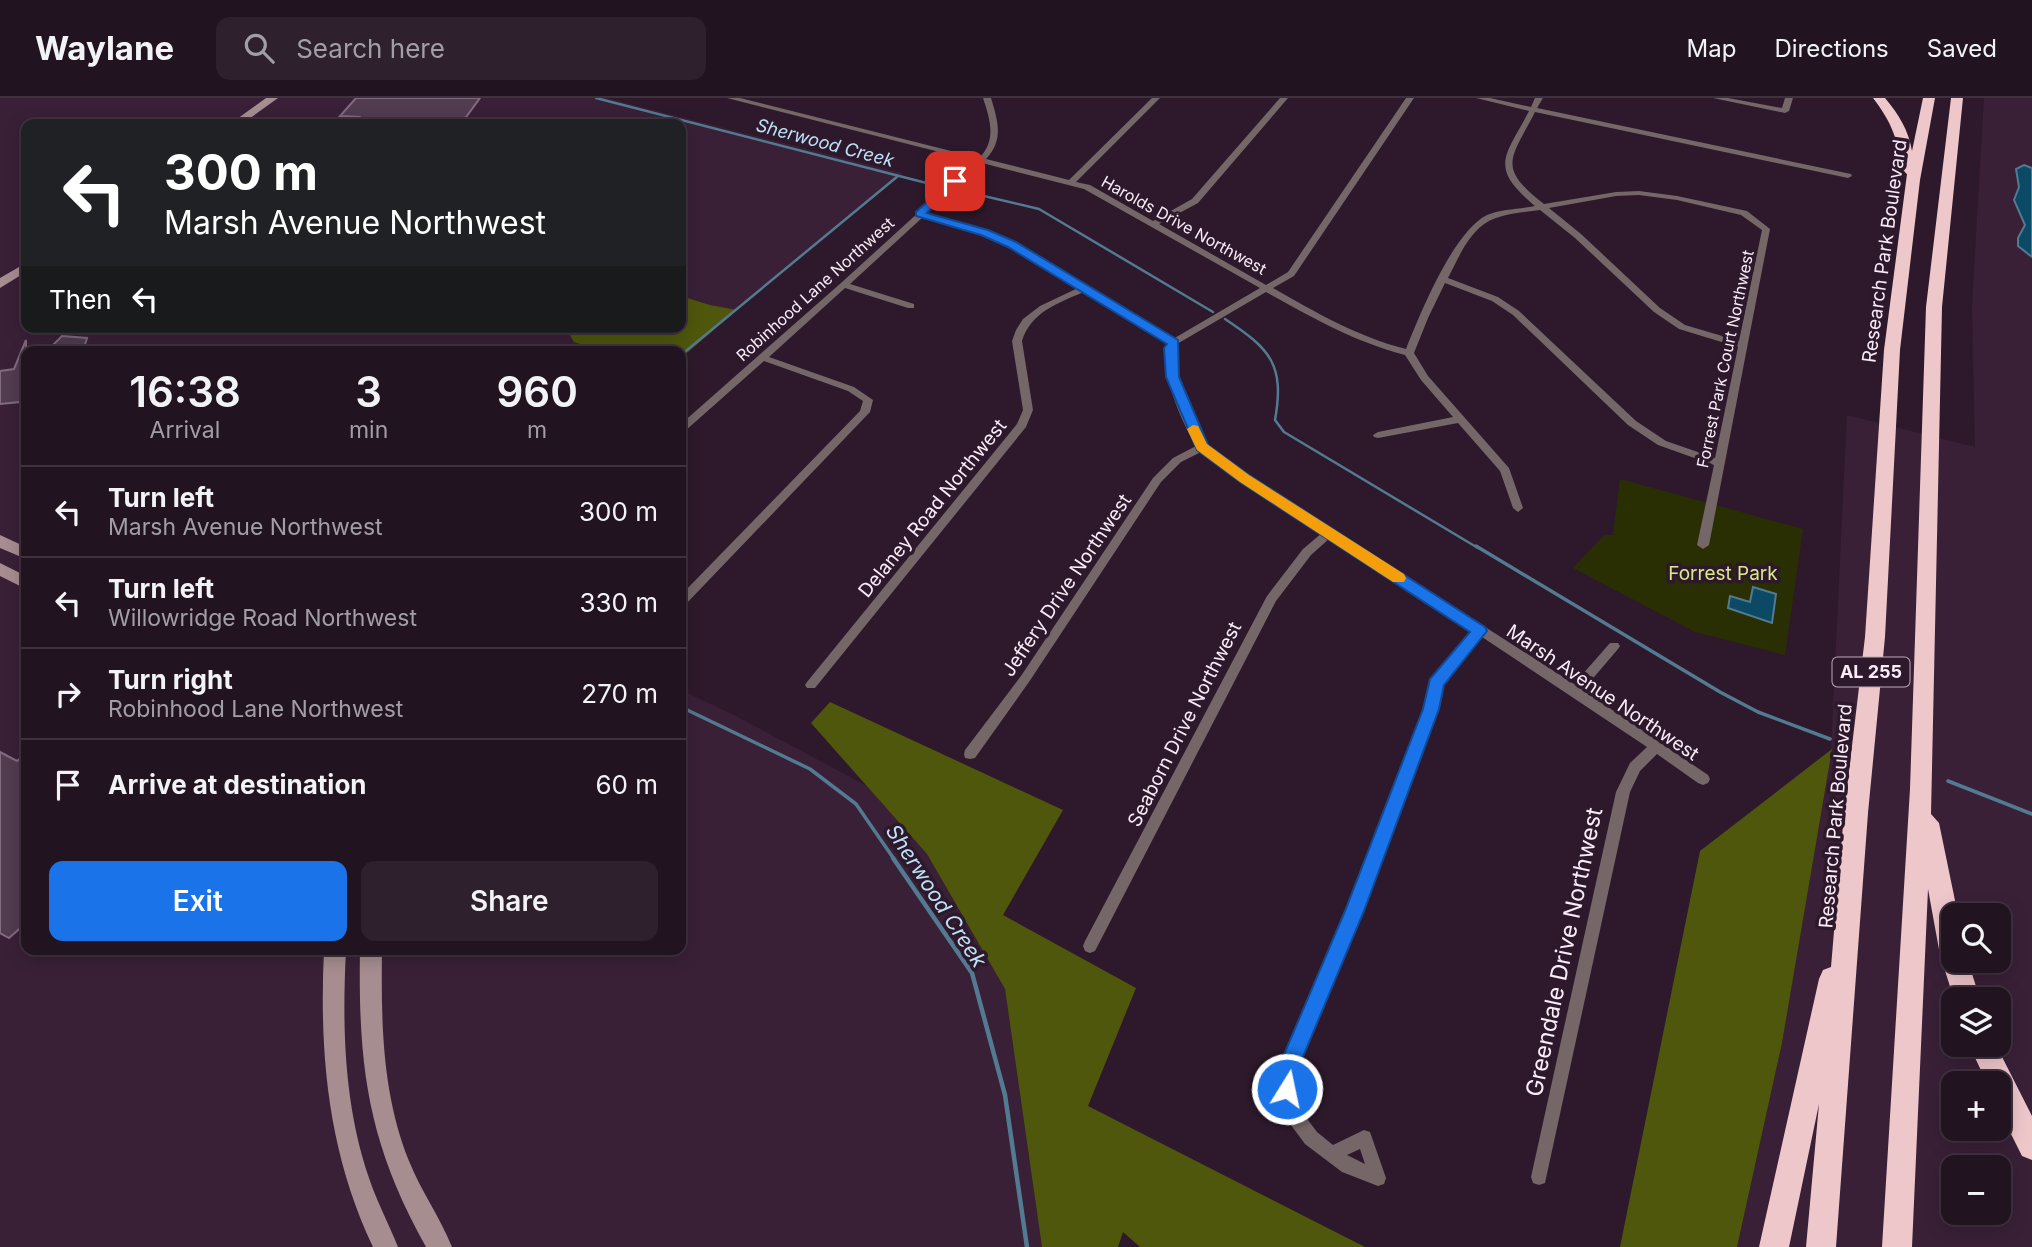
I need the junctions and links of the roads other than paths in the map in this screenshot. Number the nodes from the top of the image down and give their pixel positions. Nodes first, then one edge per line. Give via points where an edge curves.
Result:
1 (273, 98) edge
2 (285, 98) edge
3 (731, 98) edge
4 (988, 98) edge
5 (1156, 98) edge
6 (1284, 98) edge
7 (1410, 98) edge
8 (1480, 98) edge
9 (1538, 98) edge
10 (1717, 98) edge
11 (1789, 98) edge
12 (1879, 98) edge
13 (1929, 98) edge
14 (1956, 98) edge
15 (1532, 109) junction
16 (242, 119) edge
17 (258, 119) edge
18 (981, 160) junction
19 (1848, 176) dead end
20 (1913, 180) junction
21 (1072, 182) junction
22 (1541, 206) junction
23 (920, 214) junction
24 (1154, 224) junction
25 (21, 257) edge
26 (21, 270) edge
27 (0, 271) edge
28 (1444, 279) junction
29 (0, 284) edge
30 (844, 285) junction
31 (1268, 288) junction
32 (1084, 289) junction
33 (911, 306) dead end
34 (1173, 343) junction
35 (1744, 346) junction
36 (1409, 353) junction
37 (761, 357) junction
38 (1460, 419) junction
39 (686, 424) edge
40 (1378, 435) dead end
41 (1202, 447) junction
42 (1719, 463) junction
43 (1518, 508) dead end
44 (1329, 533) junction
45 (0, 541) edge
46 (1703, 545) dead end
47 (21, 551) edge
48 (0, 569) edge
49 (21, 580) edge
50 (686, 598) edge
51 (1480, 631) junction
52 (1614, 646) dead end
53 (811, 685) dead end
54 (1574, 691) junction
55 (1656, 746) junction
56 (970, 754) dead end
57 (1703, 779) dead end
58 (1921, 789) junction
59 (1851, 892) junction
60 (1943, 903) edge
61 (1090, 946) dead end
62 (335, 955) edge
63 (371, 955) edge
64 (1988, 1057) edge
65 (2032, 1146) edge
66 (1332, 1154) dead end
67 (1539, 1177) dead end
68 (386, 1247) edge
69 (440, 1247) edge
70 (1774, 1247) edge
71 (1821, 1247) edge
72 (1897, 1247) edge

1 - 16 main road
2 - 17 main road
3 - 18 street, Harolds Drive Northwest
4 - 18 street, Robinhood Lane Northwest via 995,137
5 - 21 street
6 - 24 street via 1195,201
7 - 31 street via 1292,274
8 - 15 street
9 - 15 street
10 - 11 street via 1785,111
12 - 20 highway via 1902,133
13 - 20 highway, Research Park Boulevard / AL 255
14 - 58 highway, AL 255 via 1934,307
15 - 19 street
15 - 22 street via 1509,156 1508,168
18 - 21 street, Harolds Drive Northwest
18 - 23 street, Robinhood Lane Northwest
20 - 59 highway, Research Park Boulevard / AL 255 via 1892,350 1875,637
21 - 24 street, Harolds Drive Northwest
22 - 28 street, Forrest Park Court Northwest via 1492,216 1478,225 1459,248
22 - 35 street via 1665,316 1682,327
22 - 35 street, Forrest Park Court Northwest via 1639,193 1718,206 1759,222 1766,229 1766,238
23 - 30 street, Robinhood Lane Northwest
23 - 32 street via 997,237
24 - 31 street, Harolds Drive Northwest
25 - 27 main road
26 - 29 main road
28 - 36 street, Forrest Park Court Northwest
28 - 42 street via 1495,299 1516,313 1632,423 1662,443
30 - 33 street
30 - 37 street, Robinhood Lane Northwest
31 - 34 street
31 - 36 street, Harolds Drive Northwest via 1340,330
32 - 34 street
32 - 53 street, Delaney Road Northwest via 1030,316 1019,330 1028,410 1021,425
34 - 41 street via 1172,377
35 - 42 street, Forrest Park Court Northwest
36 - 38 street
37 - 39 street, Robinhood Lane Northwest
37 - 50 street via 851,389 868,400 864,412
38 - 40 street
38 - 43 street via 1505,470
41 - 44 street, Marsh Avenue Northwest
41 - 56 street, Jeffery Drive Northwest via 1177,460 1157,480
42 - 46 street, Forrest Park Court Northwest
44 - 51 street, Marsh Avenue Northwest
44 - 61 street, Seaborn Drive Northwest via 1307,552 1270,599
45 - 47 main road
48 - 49 main road
51 - 54 street, Marsh Avenue Northwest
51 - 66 street via 1436,683 1431,709 1359,898 1287,1071 1288,1107 1311,1138
52 - 54 street
54 - 55 street, Marsh Avenue Northwest
55 - 57 street, Marsh Avenue Northwest
55 - 67 street, Greendale Drive Northwest via 1635,767 1623,792
58 - 60 highway
58 - 72 highway, AL 255
59 - 70 highway
59 - 71 highway, Research Park Boulevard / AL 255
62 - 68 main road via 336,1079 344,1133 359,1184
63 - 69 main road via 370,1002 382,1113 425,1222
64 - 65 highway

